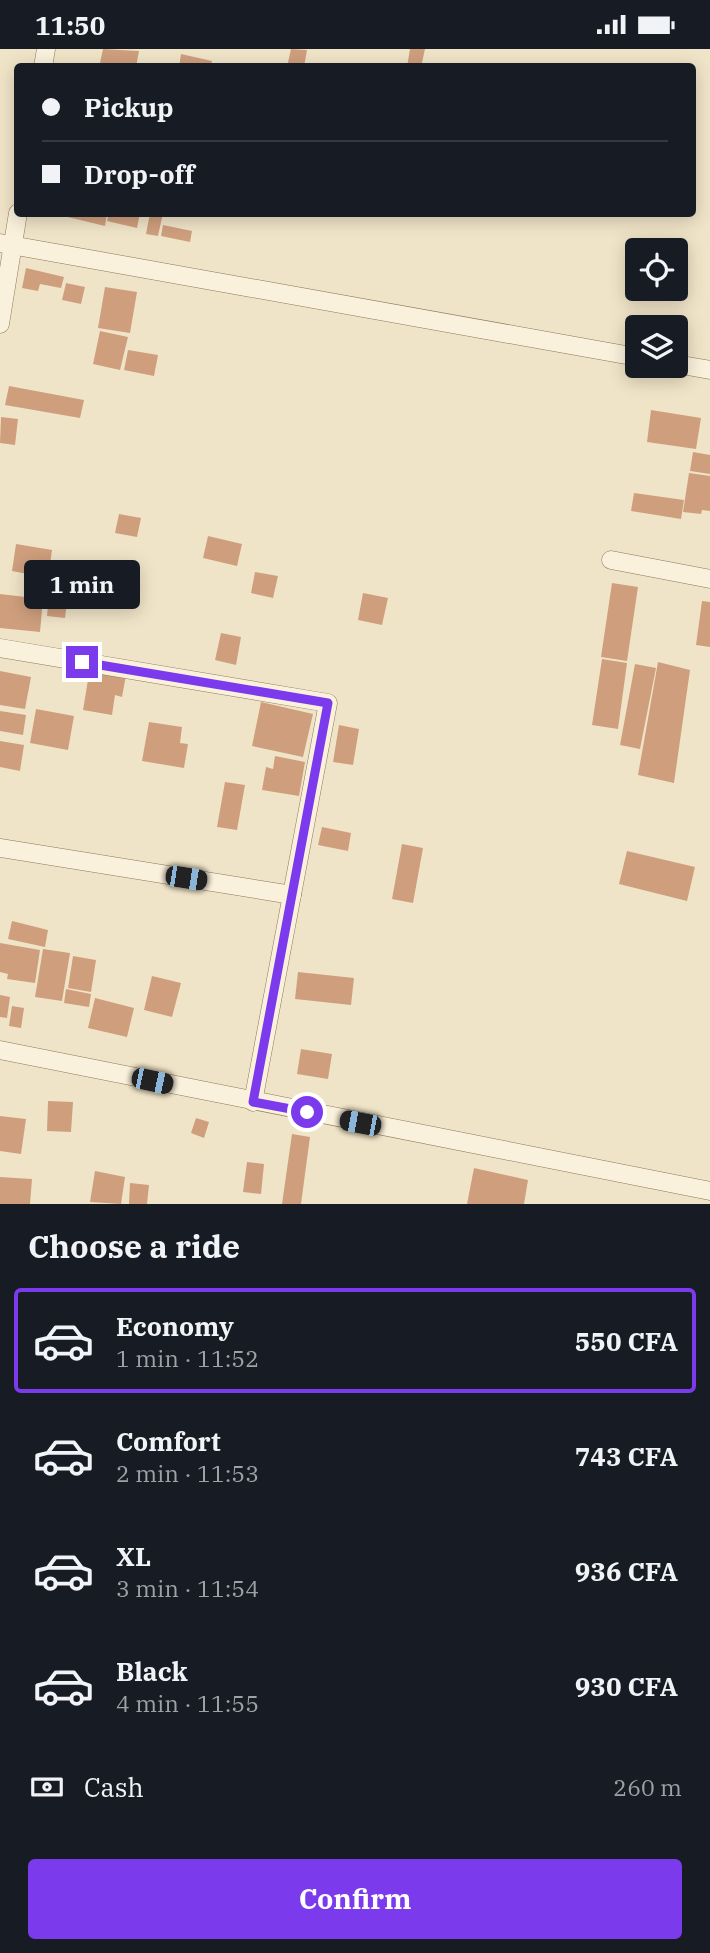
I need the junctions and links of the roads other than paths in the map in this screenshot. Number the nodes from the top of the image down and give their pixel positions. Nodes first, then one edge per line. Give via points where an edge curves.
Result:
1 (16, 217) edge
2 (6, 244) edge
3 (0, 324) edge
4 (625, 355) edge
5 (688, 366) edge
6 (710, 370) edge
7 (611, 560) dead end
8 (710, 579) edge
9 (0, 648) edge
10 (0, 848) edge
11 (292, 895) junction
12 (0, 1049) edge
13 (253, 1102) junction
14 (710, 1191) edge

1 - 2 street
2 - 3 street
2 - 4 street
5 - 6 street
7 - 8 street
9 - 11 street via 328,703
10 - 11 street
11 - 13 street
12 - 13 street
13 - 14 street

